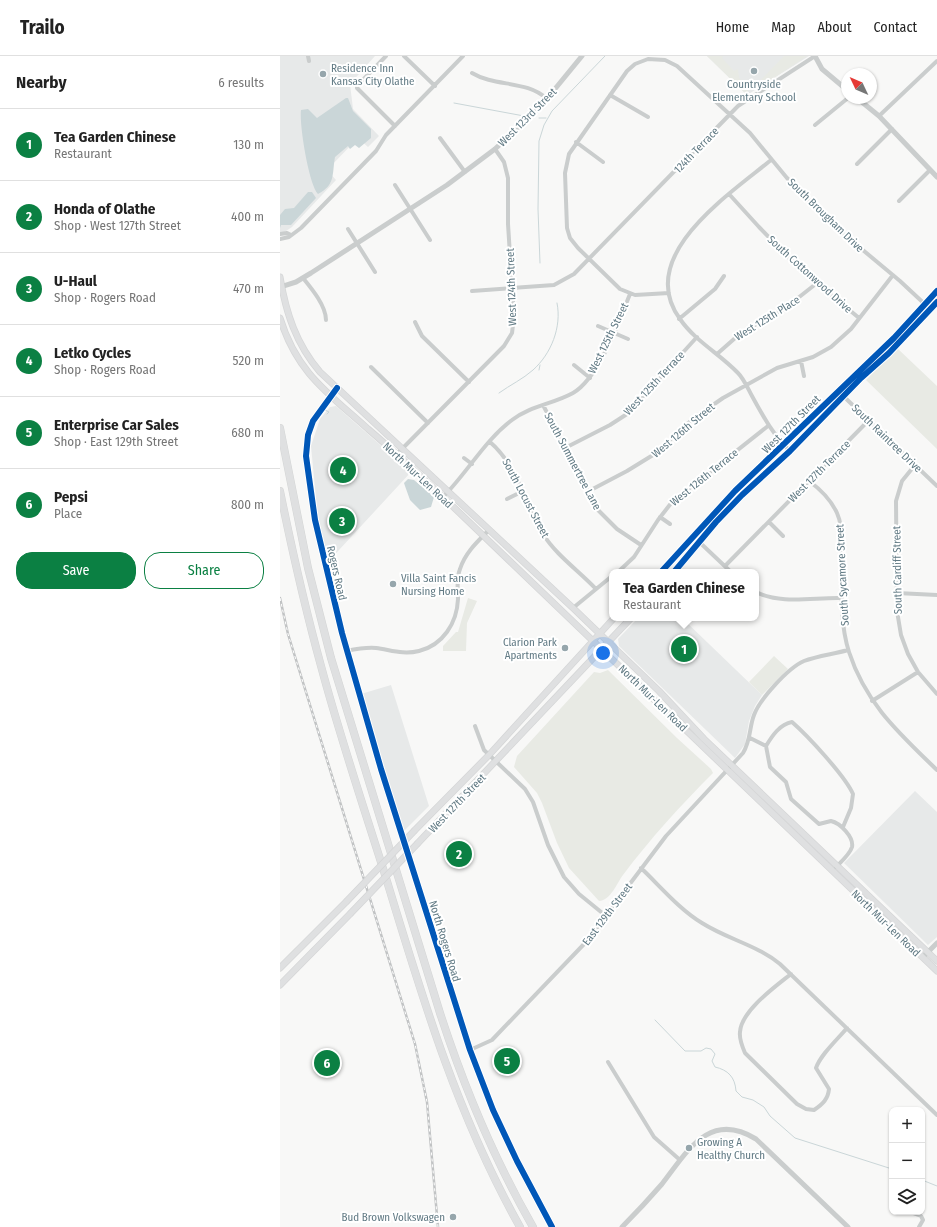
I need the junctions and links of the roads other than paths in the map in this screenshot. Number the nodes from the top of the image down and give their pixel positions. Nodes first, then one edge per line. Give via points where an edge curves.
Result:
1 (386, 56) edge
2 (404, 56) edge
3 (464, 56) edge
4 (582, 56) edge
5 (815, 56) edge
6 (937, 61) edge
7 (472, 73) dead end
8 (841, 85) edge
9 (435, 86) junction
10 (610, 95) junction
11 (547, 99) junction
12 (841, 104) edge
13 (864, 104) edge
14 (729, 116) junction
15 (879, 116) junction
16 (648, 117) dead end
17 (814, 125) dead end
18 (395, 126) junction
19 (892, 129) junction
20 (440, 138) dead end
21 (576, 142) junction
22 (495, 149) junction
23 (772, 160) junction
24 (603, 162) dead end
25 (857, 164) dead end
26 (930, 170) junction
27 (465, 172) junction
28 (937, 178) edge
29 (395, 185) dead end
30 (729, 194) junction
31 (899, 201) dead end
32 (410, 209) junction
33 (348, 229) dead end
34 (280, 234) edge
35 (291, 235) junction
36 (280, 239) edge
37 (430, 240) dead end
38 (356, 244) junction
39 (589, 259) junction
40 (375, 272) dead end
41 (893, 275) junction
42 (724, 276) dead end
43 (280, 277) edge
44 (303, 278) junction
45 (817, 283) junction
46 (281, 287) edge
47 (512, 288) junction
48 (472, 291) dead end
49 (937, 292) edge
50 (669, 293) junction
51 (630, 294) junction
52 (937, 302) edge
53 (925, 304) junction
54 (930, 309) junction
55 (280, 318) edge
56 (859, 318) junction
57 (679, 319) junction
58 (326, 320) dead end
59 (415, 322) dead end
60 (598, 326) dead end
61 (613, 332) junction
62 (697, 337) junction
63 (628, 339) dead end
64 (717, 354) junction
65 (801, 361) junction
66 (574, 365) dead end
67 (370, 367) dead end
68 (804, 376) dead end
69 (590, 378) junction
70 (469, 382) junction
71 (746, 385) junction
72 (337, 388) junction
73 (838, 391) junction
74 (330, 396) junction
75 (843, 396) junction
76 (543, 405) junction
77 (869, 420) junction
78 (428, 423) junction
79 (768, 426) junction
80 (280, 428) edge
81 (490, 442) junction
82 (784, 445) junction
83 (565, 448) junction
84 (402, 449) junction
85 (790, 451) junction
86 (397, 454) junction
87 (464, 458) dead end
88 (472, 464) junction
89 (916, 465) junction
90 (809, 481) junction
91 (937, 486) edge
92 (280, 491) edge
93 (449, 492) junction
94 (523, 492) junction
95 (588, 492) junction
96 (443, 497) junction
97 (507, 499) dead end
98 (660, 517) junction
99 (768, 522) junction
100 (670, 524) dead end
101 (489, 530) junction
102 (483, 536) junction
103 (783, 536) dead end
104 (694, 537) junction
105 (699, 542) junction
106 (641, 545) junction
107 (725, 566) junction
108 (621, 569) edge
109 (664, 569) edge
110 (676, 569) edge
111 (728, 569) edge
112 (609, 578) edge
113 (596, 589) junction
114 (759, 593) edge
115 (897, 593) junction
116 (937, 595) edge
117 (842, 598) junction
118 (573, 608) junction
119 (611, 621) edge
120 (628, 621) edge
121 (600, 634) junction
122 (593, 641) junction
123 (608, 642) junction
124 (601, 649) junction
125 (848, 650) junction
126 (346, 651) junction
127 (918, 672) junction
128 (937, 694) edge
129 (872, 701) junction
130 (475, 726) dead end
131 (750, 738) junction
132 (766, 746) junction
133 (489, 755) junction
134 (497, 762) junction
135 (730, 768) junction
136 (937, 770) edge
137 (843, 827) junction
138 (641, 868) junction
139 (835, 868) junction
140 (606, 916) junction
141 (937, 943) edge
142 (928, 952) junction
143 (923, 958) junction
144 (937, 961) edge
145 (280, 968) edge
146 (937, 971) edge
147 (791, 974) junction
148 (280, 984) edge
149 (847, 1028) junction
150 (470, 1050) junction
151 (608, 1062) dead end
152 (937, 1115) edge
153 (680, 1160) junction
154 (919, 1215) edge
155 (520, 1227) edge
156 (533, 1227) edge
157 (552, 1227) edge
158 (622, 1227) edge
159 (848, 1227) edge
160 (919, 1227) edge

1 - 18 street via 357,88
2 - 9 street
3 - 9 street
4 - 11 street, West 123rd Street
5 - 8 street via 822,69
5 - 14 street, 124th Terrace via 743,102
6 - 15 street
7 - 11 street via 488,80 532,89
9 - 18 street
10 - 14 street, South Brougham Drive via 635,64 648,59 660,59 677,66
10 - 16 street
10 - 21 street, South Brougham Drive
11 - 22 street, West 123rd Street
12 - 17 street
13 - 15 street
14 - 23 street, South Brougham Drive via 754,137
14 - 39 street, 124th Terrace
15 - 19 street
18 - 35 street via 376,151 301,228
19 - 25 street
19 - 26 street
20 - 27 street
21 - 24 street
21 - 39 street, South Brougham Drive via 566,166 566,223 572,242
22 - 27 street, West 123rd Street
22 - 47 street, West 124th Street via 504,162 508,178
23 - 30 street
23 - 41 street, South Brougham Drive via 846,236
26 - 28 street
26 - 31 street
27 - 32 street, West 123rd Street
29 - 32 street
30 - 45 street, South Cottonwood Drive via 774,244
30 - 50 street via 688,234 674,259
32 - 37 street
32 - 38 street, West 123rd Street
33 - 38 street
34 - 35 street
35 - 36 street
38 - 40 street
38 - 44 street, West 123rd Street
39 - 47 street, 124th Terrace via 574,274 560,282 545,286
39 - 51 street via 620,289
41 - 53 street, South Brougham Drive
41 - 56 street, West 126th Street
42 - 57 street via 715,289
43 - 46 main road, North Mur-Len Road
44 - 46 street, West 123rd Street
44 - 58 street via 321,305
45 - 56 street, South Cottonwood Drive
45 - 64 street, West 125th Place via 784,309 738,335
46 - 72 main road, North Mur-Len Road via 289,318 300,344 313,364
47 - 48 street, 124th Terrace
47 - 70 street, West 124th Street via 514,323 510,338
49 - 53 main road, West 127th Street
50 - 51 street via 642,296
50 - 57 street
51 - 61 street, West 125th Street
52 - 54 main road, West 127th Street
53 - 54 street, South Brougham Drive
53 - 73 main road, West 127th Street via 894,338
54 - 75 main road, West 127th Street via 889,353
55 - 74 main road, North Mur-Len Road via 300,362
56 - 65 street, West 126th Street via 842,339 813,357
57 - 62 street
59 - 70 street via 422,336
60 - 61 street
61 - 63 street
61 - 69 street, West 125th Street
62 - 64 street
62 - 83 street, West 125th Terrace via 627,414
64 - 71 street via 738,373
65 - 68 street
65 - 71 street, West 126th Street via 776,368
66 - 69 street
67 - 78 street
69 - 76 street, West 125th Street via 574,392
70 - 78 street, West 124th Street
71 - 79 street
71 - 95 street, West 126th Street via 702,411 653,455
72 - 74 street, Rogers Road
72 - 84 main road, North Mur-Len Road
73 - 75 street, South Raintree Drive
73 - 82 main road, West 127th Street
74 - 86 main road, North Mur-Len Road
74 - 126 street, Rogers Road via 313,421 308,435 306,456 315,520
75 - 77 street, South Raintree Drive
75 - 85 main road, West 127th Street
76 - 81 street, West 125th Street via 527,410 511,420
76 - 83 street, South Summertree Lane
77 - 89 street, South Raintree Drive
77 - 90 street, West 127th Terrace
78 - 84 street, West 124th Street
79 - 82 street
79 - 98 street, West 126th Terrace via 677,498
80 - 156 highway via 305,554 331,658 442,1020 481,1123
81 - 88 street, West 125th Street
81 - 94 street, South Locust Street via 509,462
82 - 85 street
82 - 104 main road, West 127th Street via 735,491
83 - 95 street, South Summertree Lane
84 - 86 street, West 124th Street
84 - 93 main road, North Mur-Len Road
85 - 105 main road, West 127th Street via 742,495
86 - 96 main road, North Mur-Len Road
87 - 88 street
88 - 93 street, West 125th Street
89 - 91 street, South Raintree Drive
89 - 115 street, South Cardiff Street via 902,482 896,501
90 - 99 street, West 127th Terrace
90 - 117 street, South Sycamore Street via 830,502 839,518
92 - 155 highway via 296,569 321,668 436,1039 468,1123
93 - 96 street, West 125th Street
93 - 101 main road, North Mur-Len Road
94 - 97 street
94 - 113 street, South Locust Street via 537,523 552,545
95 - 106 street, South Summertree Lane via 608,521
96 - 102 main road, North Mur-Len Road
98 - 100 street
98 - 106 street, West 126th Terrace
99 - 103 street
99 - 107 street, West 127th Terrace
101 - 102 street
101 - 118 main road, North Mur-Len Road
102 - 122 main road, North Mur-Len Road
102 - 126 street via 460,566 457,578 457,609 453,623 445,635 418,652 402,653 368,648
104 - 105 street
104 - 109 main road, West 127th Street
105 - 107 street
105 - 110 main road, West 127th Street
106 - 108 street, West 126th Terrace via 634,557
107 - 111 street
112 - 113 street
113 - 118 street
114 - 117 street via 783,598
115 - 116 street
115 - 127 street, South Cardiff Street via 901,635
117 - 125 street, South Sycamore Street
118 - 121 main road, North Mur-Len Road
119 - 121 main road, West 127th Street
120 - 123 main road, West 127th Street
121 - 122 main road, West 127th Street
121 - 123 main road, North Mur-Len Road
122 - 124 main road, North Mur-Len Road
122 - 133 main road, West 127th Street
123 - 124 main road, West 127th Street
123 - 135 main road, North Mur-Len Road
124 - 134 main road, West 127th Street
124 - 135 main road, North Mur-Len Road
125 - 129 street, South Sycamore Street
125 - 131 street via 807,660 795,666 760,703 754,715
126 - 150 street, North Rogers Road
127 - 128 street, South Cardiff Street
127 - 129 street
129 - 136 street, South Sycamore Street via 888,721
130 - 133 street via 481,746
131 - 132 street
131 - 135 street, East 129th Street via 746,748
132 - 137 street via 770,767 786,782 791,799 796,805 819,824 831,821
132 - 137 street via 772,736 784,726 792,722 797,727 851,789 853,799
133 - 134 street
133 - 145 main road, West 127th Street, bridge
134 - 140 street via 525,789 533,802 548,846 564,877 579,894
134 - 148 main road, West 127th Street, bridge
135 - 138 street, East 129th Street via 666,836
135 - 139 main road, North Mur-Len Road
137 - 139 street via 852,848
138 - 140 street, East 129th Street
138 - 147 street via 694,918 721,934 766,953
139 - 142 main road, North Mur-Len Road
139 - 143 main road, North Mur-Len Road
140 - 150 street, East 129th Street via 586,942 492,1040
141 - 142 street
142 - 143 street
142 - 144 main road, North Mur-Len Road
143 - 146 main road, North Mur-Len Road
147 - 149 street
147 - 149 street via 748,1013 740,1031 744,1053 797,1104 814,1110 828,1096 829,1089 816,1068 819,1059
149 - 152 street
150 - 157 street, North Rogers Road via 516,1161
151 - 153 street via 654,1137
153 - 158 street
153 - 159 street via 696,1141 710,1132 732,1129 748,1134
154 - 160 street via 923,1220

